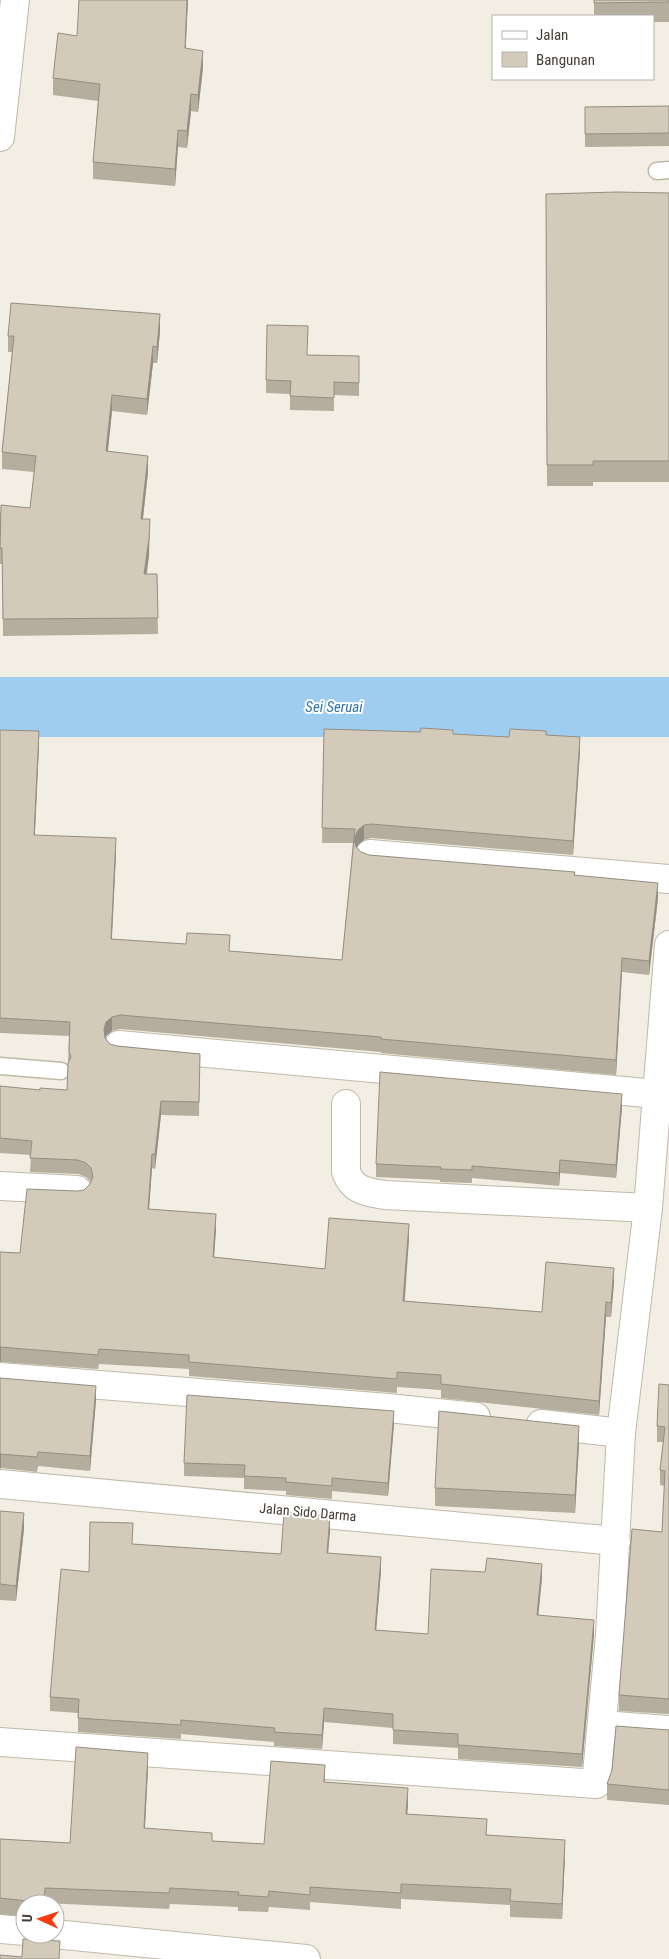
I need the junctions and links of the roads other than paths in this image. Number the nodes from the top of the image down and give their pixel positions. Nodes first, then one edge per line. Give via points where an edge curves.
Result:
1 (15, 0) edge
2 (0, 137) edge
3 (370, 854) edge
4 (669, 879) edge
5 (669, 945) edge
6 (668, 980) edge
7 (119, 1045) edge
8 (0, 1066) edge
9 (60, 1071) dead end
10 (657, 1094) junction
11 (346, 1104) dead end
12 (0, 1186) edge
13 (77, 1190) edge
14 (648, 1208) junction
15 (0, 1377) edge
16 (621, 1433) junction
17 (0, 1484) edge
18 (616, 1541) junction
19 (602, 1725) junction
20 (669, 1730) edge
21 (0, 1742) edge
22 (0, 1929) edge
23 (15, 1930) edge
24 (65, 1935) edge
25 (293, 1958) edge

1 - 2 street
3 - 4 street
5 - 6 street
6 - 10 street
7 - 10 street
8 - 9 lane
10 - 14 street
11 - 14 street via 346,1172 349,1181 363,1192
12 - 13 street
14 - 16 street
15 - 16 street via 378,1407
16 - 18 street
17 - 18 street, Jalan Sido Darma
18 - 19 street
19 - 20 street
19 - 21 street via 596,1784
22 - 23 street
24 - 25 street

